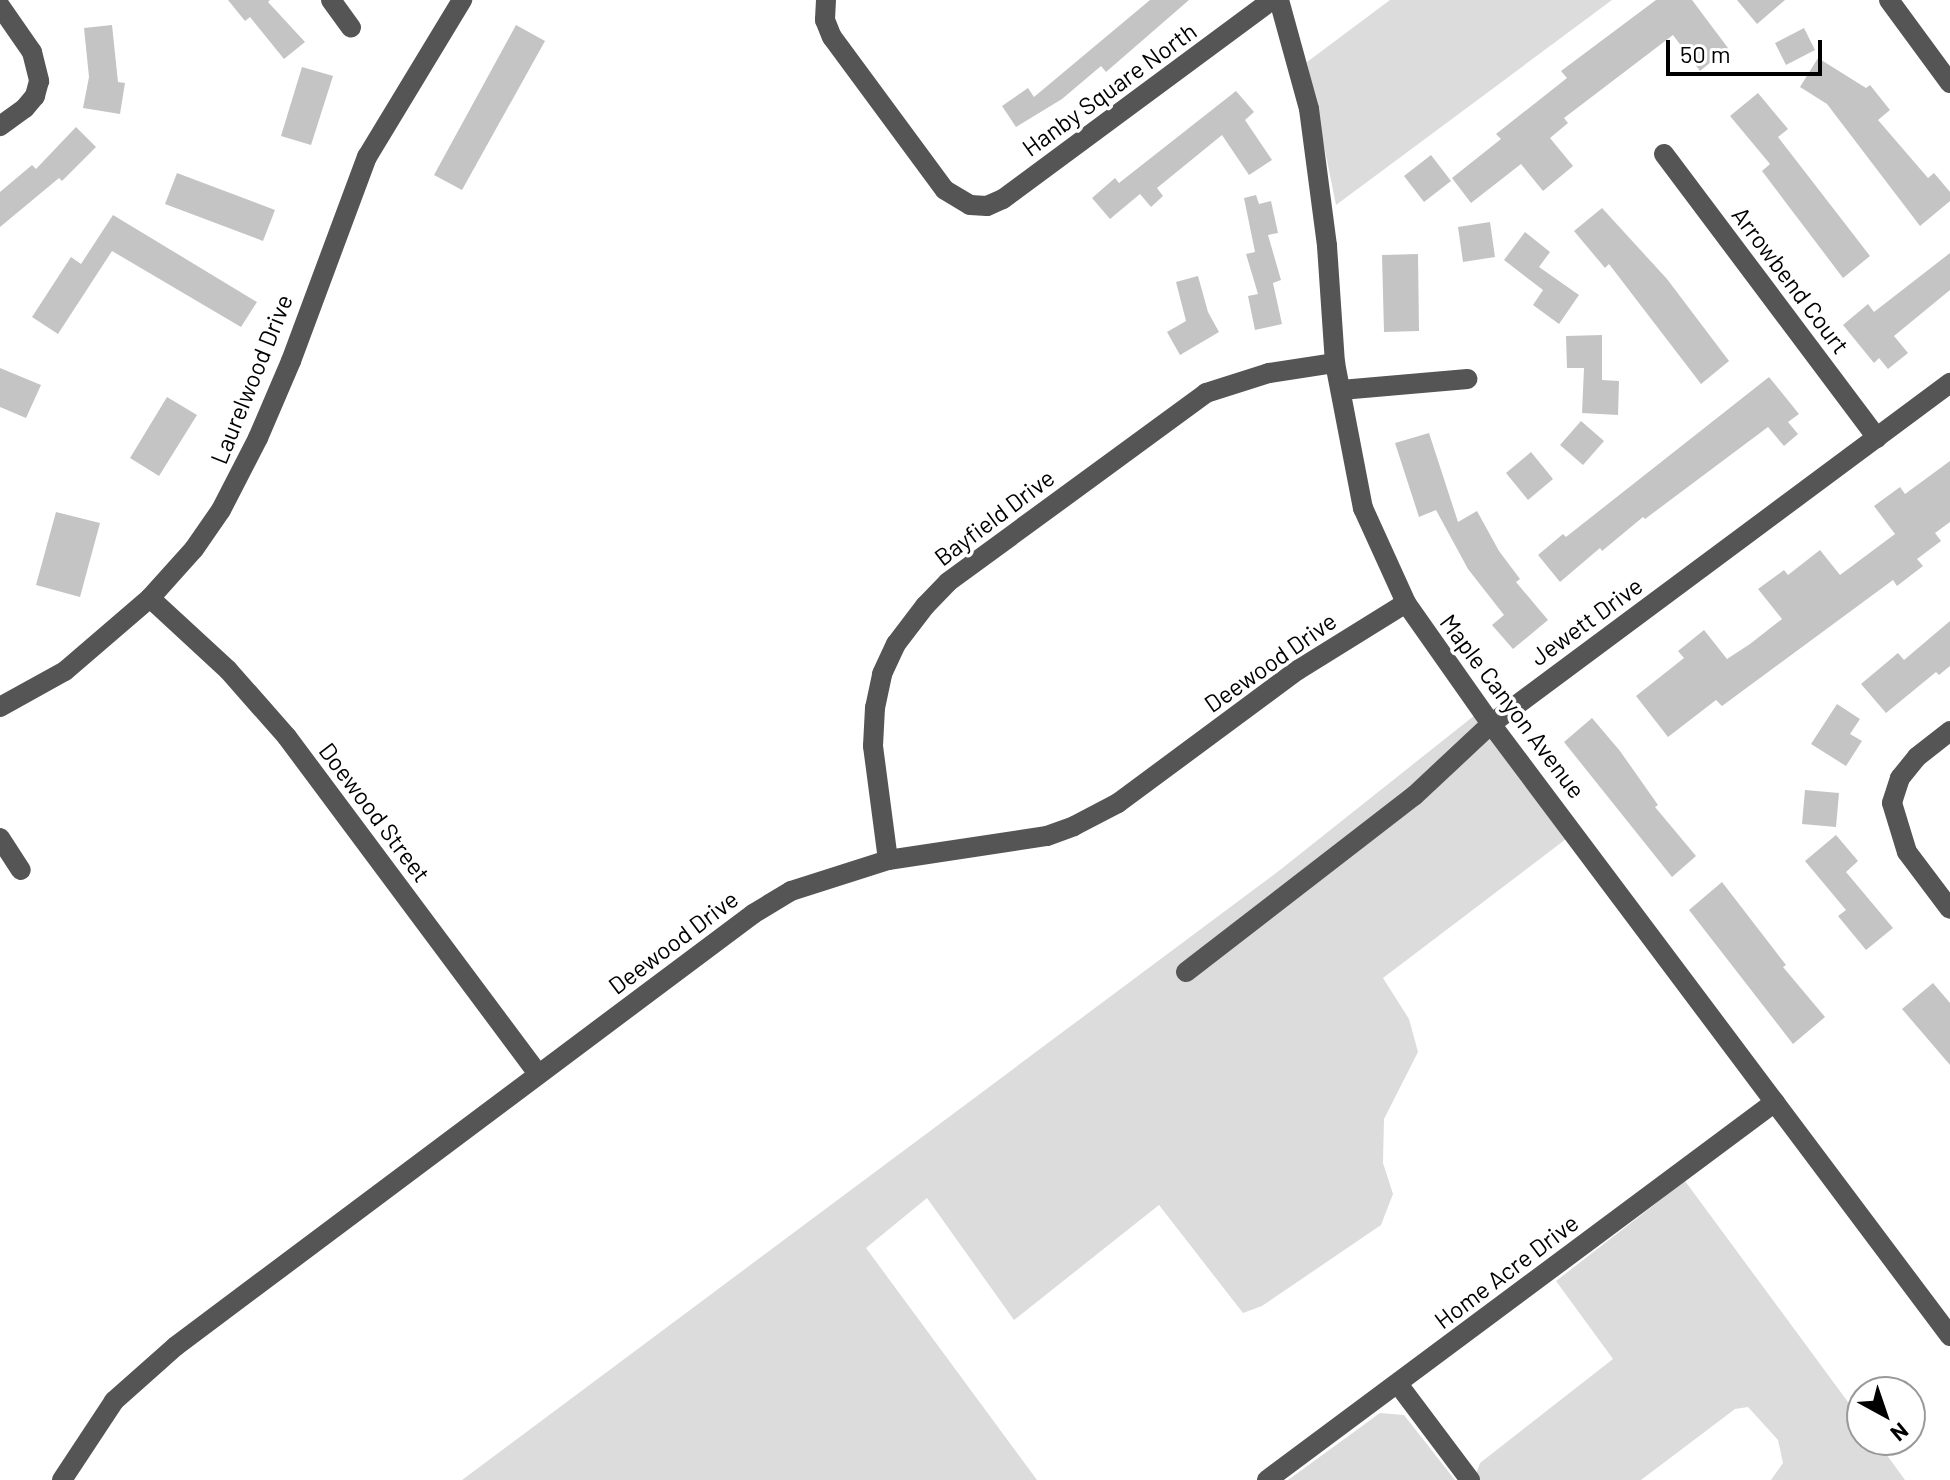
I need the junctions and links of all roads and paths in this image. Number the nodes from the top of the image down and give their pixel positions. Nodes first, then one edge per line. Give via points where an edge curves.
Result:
1 (331, 0) edge
2 (462, 0) edge
3 (1272, 0) edge
4 (1279, 0) edge
5 (1889, 0) edge
6 (826, 1) edge
7 (0, 6) edge
8 (351, 28) dead end
9 (1950, 83) edge
10 (0, 126) edge
11 (1664, 154) dead end
12 (1335, 363) junction
13 (1468, 379) dead end
14 (1950, 383) edge
15 (1341, 390) junction
16 (1877, 438) junction
17 (150, 598) junction
18 (1406, 603) junction
19 (0, 707) edge
20 (1491, 724) junction
21 (1950, 731) edge
22 (0, 838) edge
23 (888, 860) junction
24 (21, 870) dead end
25 (1950, 909) edge
26 (1186, 972) dead end
27 (538, 1074) junction
28 (1775, 1102) junction
29 (1950, 1336) edge
30 (1398, 1384) junction
31 (62, 1480) edge
32 (1267, 1480) edge
33 (1470, 1480) edge

1 - 8 street
2 - 17 street, Laurelwood Drive via 367,157 291,361 240,476 194,549
3 - 6 street, Hanby Square North via 987,206 970,205 945,190 832,37 825,20
4 - 12 street, Maple Canyon Avenue via 1309,109
5 - 9 street
7 - 10 street via 32,52 39,81 25,108
11 - 16 street, Arrowbend Court
12 - 15 street, Maple Canyon Avenue
12 - 23 street, Bayfield Drive via 1269,373 1206,393 961,573 925,606 896,644 875,708 873,746
13 - 15 street
14 - 16 street, Jewett Drive
15 - 18 street, Maple Canyon Avenue via 1363,508
16 - 20 street, Jewett Drive
17 - 19 street, Laurelwood Drive via 65,671
17 - 27 street, Doewood Street via 228,670 287,737
18 - 20 street, Maple Canyon Avenue
18 - 23 street, Deewood Drive via 1298,670 1118,803 1074,826 1047,836
20 - 26 street, Jewett Drive via 1414,796
20 - 28 street, Maple Canyon Avenue
21 - 25 street via 1900,778 1892,803 1907,852
22 - 24 street
23 - 27 street, Deewood Drive via 791,891 753,914
27 - 31 street, Deewood Drive via 141,1375 114,1401
28 - 29 street, Maple Canyon Avenue
28 - 30 street, Home Acre Drive
30 - 32 street, Home Acre Drive
30 - 33 street

